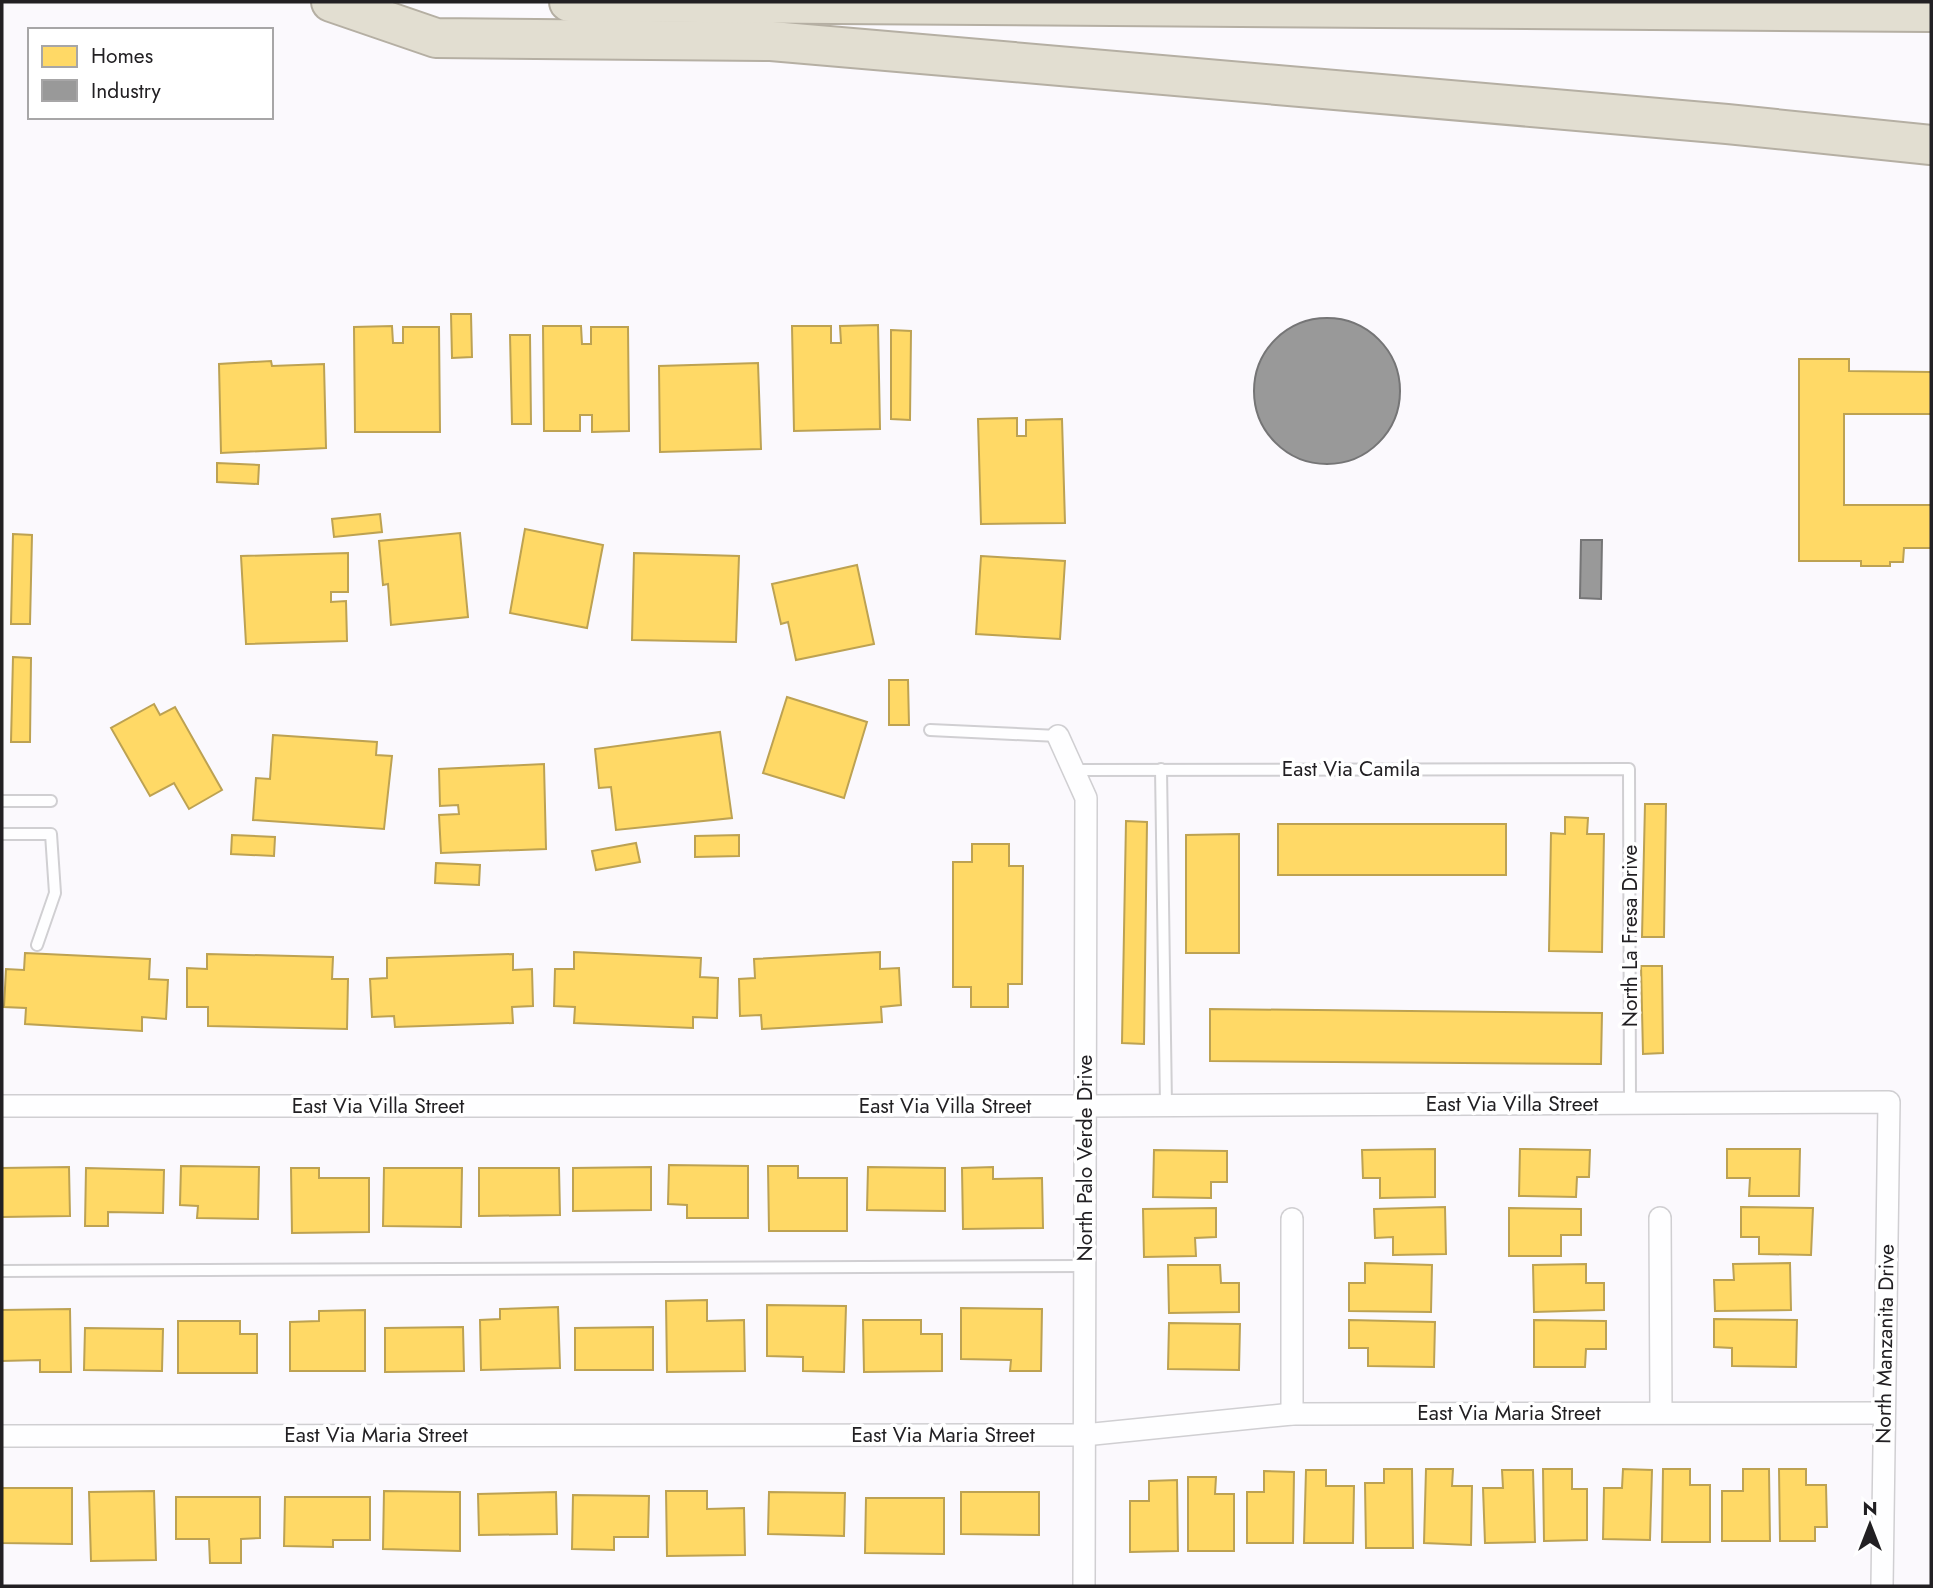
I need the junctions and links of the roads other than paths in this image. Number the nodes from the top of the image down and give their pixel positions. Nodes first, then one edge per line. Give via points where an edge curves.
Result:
1 (331, 2) edge
2 (569, 2) edge
3 (1931, 12) edge
4 (1931, 145) edge
5 (930, 730) dead end
6 (1058, 736) joint
7 (1161, 769) junction
8 (1629, 769) joint
9 (1073, 770) junction
10 (2, 801) edge
11 (51, 802) dead end
12 (2, 834) edge
13 (37, 945) dead end
14 (1889, 1102) joint
15 (1630, 1103) junction
16 (1166, 1105) junction
17 (2, 1106) edge
18 (1085, 1106) junction
19 (1660, 1218) dead end
20 (1292, 1219) dead end
21 (1085, 1266) junction
22 (2, 1270) edge
23 (1661, 1412) junction
24 (1884, 1413) junction
25 (1292, 1414) junction
26 (1084, 1435) junction
27 (2, 1436) edge
28 (1084, 1586) edge
29 (1882, 1586) edge

1 - 4 highway via 436,38 771,41
2 - 3 highway
5 - 6 lane
6 - 9 street, North Palo Verde Drive
7 - 8 lane, East Via Camila
7 - 9 lane, East Via Camila
7 - 16 lane
8 - 15 lane, North La Fresa Drive
9 - 18 street, North Palo Verde Drive via 1086,798
10 - 11 lane
12 - 13 lane via 51,834 55,893
14 - 15 street, East Via Villa Street
14 - 24 street, North Manzanita Drive
15 - 16 street, East Via Villa Street
16 - 18 street, East Via Villa Street
17 - 18 street, East Via Villa Street
18 - 21 street, North Palo Verde Drive
19 - 23 street
20 - 25 street
21 - 22 lane
21 - 26 street, North Palo Verde Drive
23 - 24 street, East Via Maria Street
23 - 25 street, East Via Maria Street
24 - 29 street, North Manzanita Drive
25 - 26 street, East Via Maria Street
26 - 27 street, East Via Maria Street
26 - 28 street, North Palo Verde Drive

